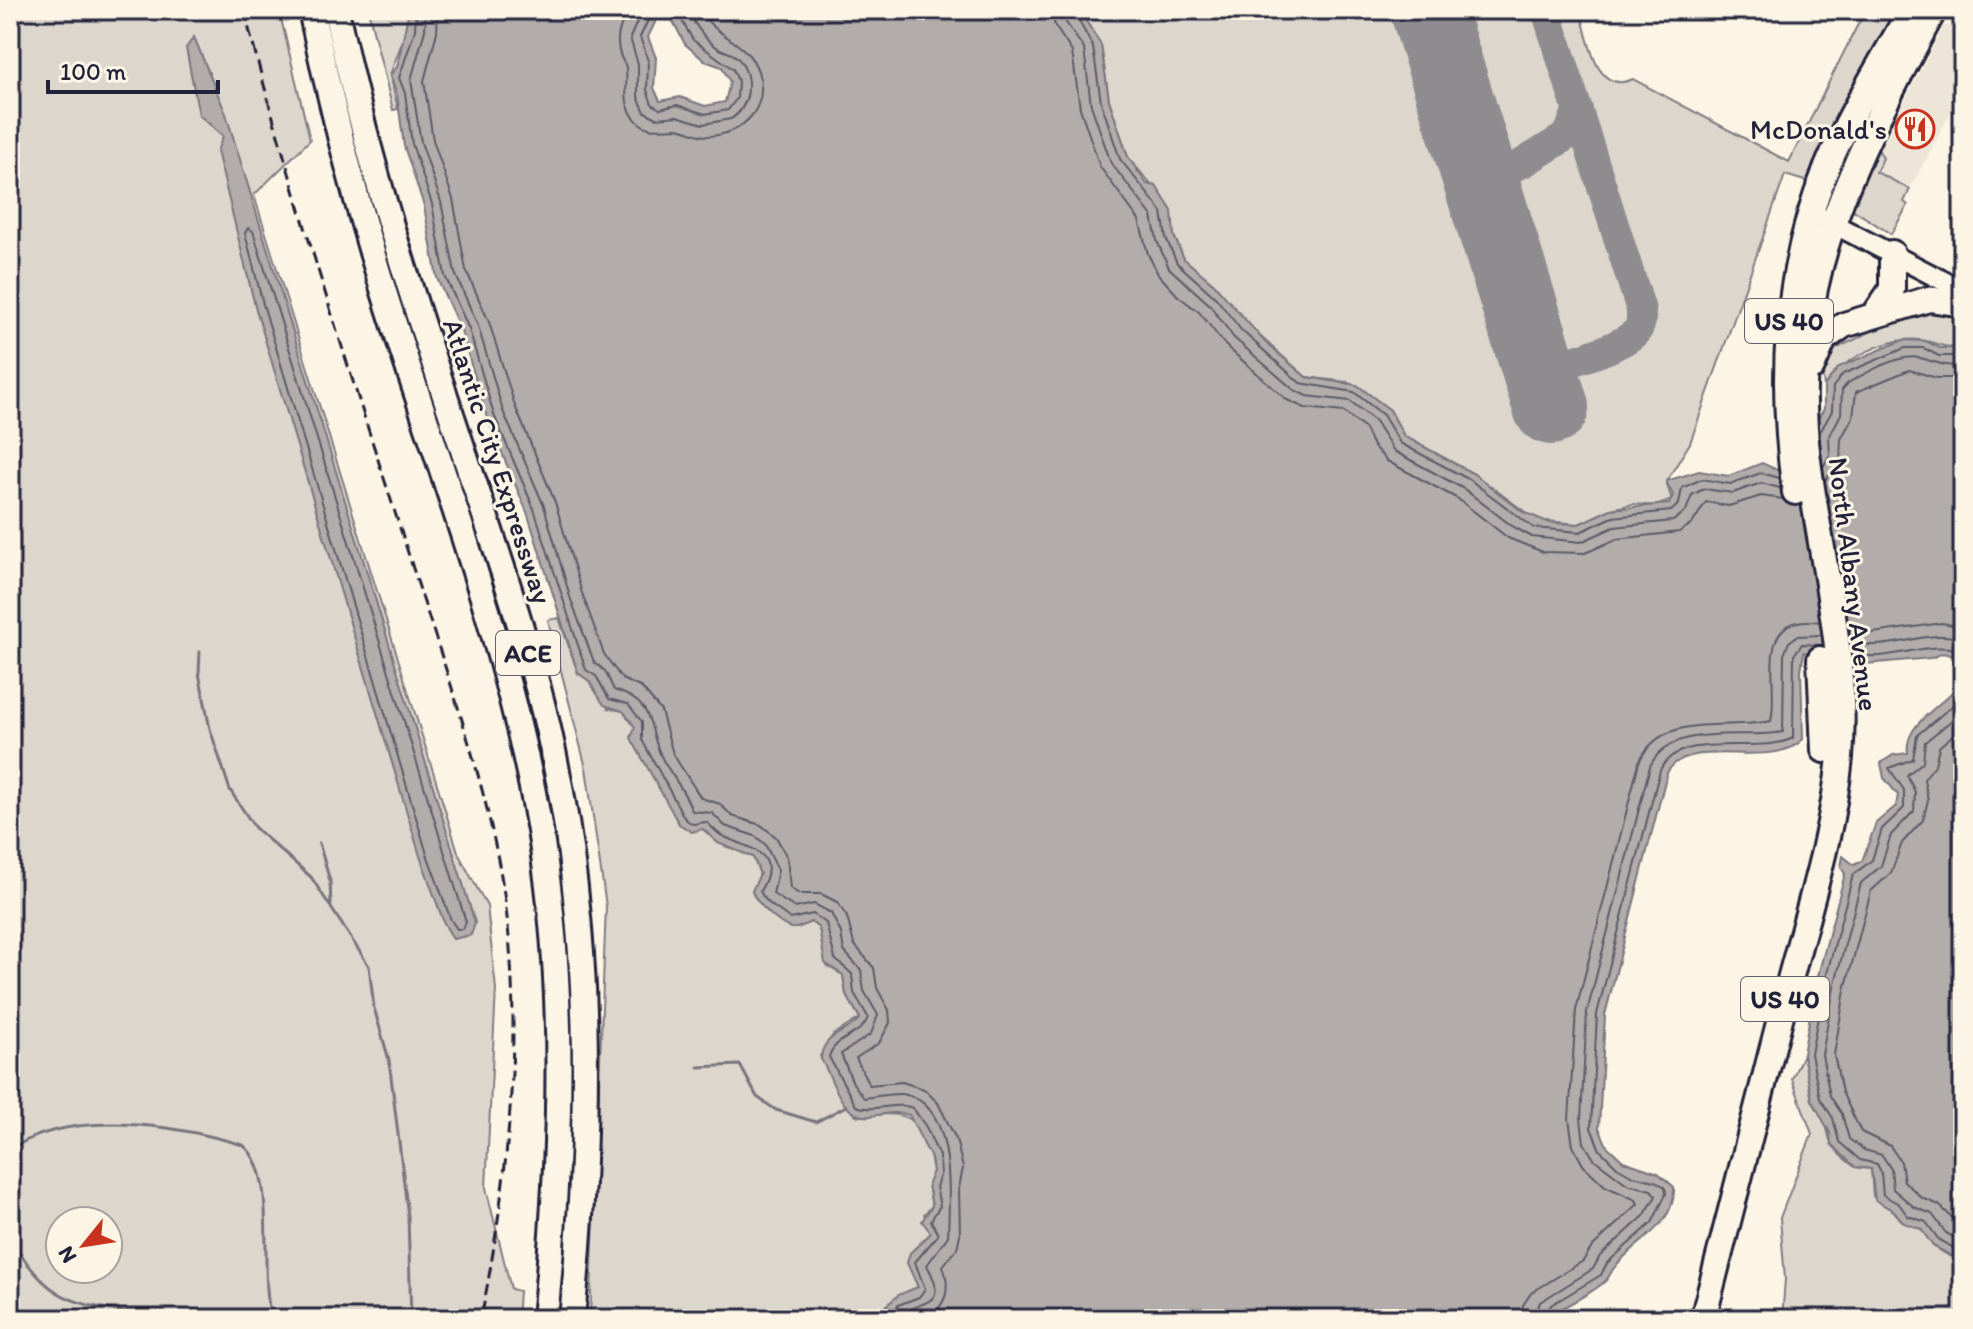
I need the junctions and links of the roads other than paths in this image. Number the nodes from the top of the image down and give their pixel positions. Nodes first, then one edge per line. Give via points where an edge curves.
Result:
1 (311, 10) edge
2 (336, 10) edge
3 (1911, 10) edge
4 (1934, 10) edge
5 (1821, 218) junction
6 (1892, 253) junction
7 (1963, 291) edge
8 (1963, 304) edge
9 (1875, 314) junction
10 (1799, 425) junction
11 (1830, 677) junction
12 (545, 1319) edge
13 (572, 1319) edge
14 (1686, 1319) edge
15 (1703, 1319) edge

1 - 12 highway, Atlantic City Expressway / ACE via 361,215 499,649 537,810 553,933 560,1056 558,1165
2 - 13 highway, Atlantic City Expressway / ACE via 404,271 523,634 564,809 581,933 588,1057
3 - 5 highway, North Albany Avenue / US 40 via 1843,133
4 - 5 highway, North Albany Avenue / US 40
5 - 6 main road
5 - 10 highway, North Albany Avenue / US 40 via 1798,263 1788,327 1785,377
6 - 7 main road
6 - 9 highway via 1892,289
8 - 9 highway via 1929,299
9 - 10 highway via 1824,339 1814,357
10 - 11 highway, North Albany Avenue / US 40
11 - 14 highway, North Albany Avenue / US 40 via 1814,822
11 - 15 highway, North Albany Avenue / US 40 via 1840,754 1832,816

